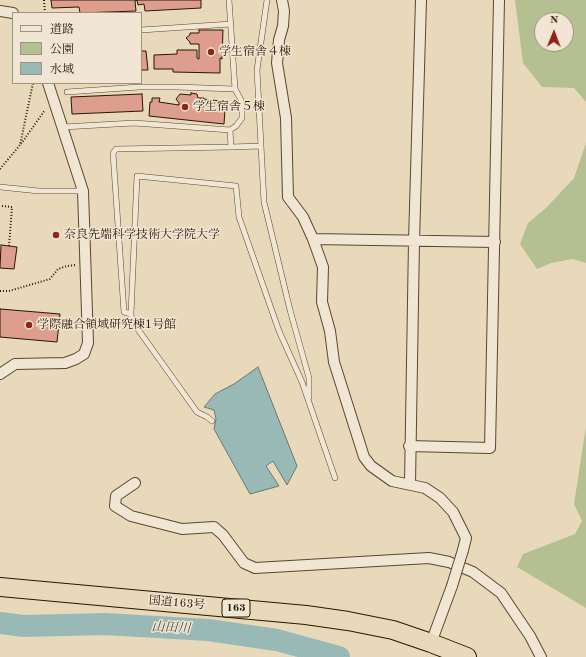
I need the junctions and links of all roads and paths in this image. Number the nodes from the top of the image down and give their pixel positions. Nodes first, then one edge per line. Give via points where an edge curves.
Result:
1 (44, 0) edge
2 (229, 0) edge
3 (267, 0) edge
4 (282, 0) edge
5 (421, 0) edge
6 (499, 0) edge
7 (0, 11) edge
8 (45, 12) edge
9 (12, 13) edge
10 (231, 24) junction
11 (142, 30) edge
12 (33, 84) edge
13 (48, 84) edge
14 (235, 89) junction
15 (67, 92) dead end
16 (53, 99) junction
17 (63, 127) junction
18 (230, 130) junction
19 (20, 145) junction
20 (261, 146) junction
21 (231, 147) junction
22 (0, 169) edge
23 (0, 187) edge
24 (83, 191) junction
25 (2, 206) dead end
26 (313, 238) junction
27 (414, 241) junction
28 (495, 242) junction
29 (9, 246) dead end
30 (86, 264) junction
31 (0, 291) edge
32 (131, 314) junction
33 (0, 373) edge
34 (309, 402) junction
35 (212, 421) dead end
36 (409, 446) junction
37 (335, 478) dead end
38 (135, 483) dead end
39 (410, 484) junction
40 (0, 587) edge
41 (431, 643) junction
42 (467, 657) edge
43 (541, 657) edge

1 - 8 path
2 - 10 lane
3 - 20 lane via 257,70
4 - 26 street via 283,26 277,64 286,118 288,197 303,217
5 - 27 street
6 - 28 street
7 - 9 street
10 - 11 lane
10 - 14 lane
12 - 19 path
13 - 16 street
14 - 15 lane via 139,87
14 - 18 lane via 241,100 242,118
16 - 17 street
16 - 19 path
17 - 18 lane via 134,123
17 - 24 street
18 - 21 lane
19 - 22 path
20 - 21 lane
20 - 34 lane via 264,202 309,378
21 - 32 lane via 116,149 112,153 124,312
23 - 24 lane via 39,192
24 - 30 street
25 - 29 path via 12,207
26 - 27 street
26 - 39 street via 323,267 322,302 330,331 334,362 364,457 370,466 392,481
27 - 28 street
27 - 36 street
28 - 36 street via 490,448
30 - 31 path via 67,266 58,269 50,279 9,291
30 - 33 street via 88,343 84,354 65,363 15,364
32 - 34 lane via 137,176 236,186 239,217 279,331
32 - 35 lane via 132,321 197,412
34 - 37 lane
36 - 39 street
38 - 43 street via 116,496 115,506 131,516 182,529 214,527 244,563 255,568 428,558 448,562 473,572 501,593
39 - 41 street, bridge via 425,488 440,498 453,512 466,538
40 - 41 highway, 国道163号 / 163 via 306,615 393,630
41 - 42 highway, 国道163号 / 163

